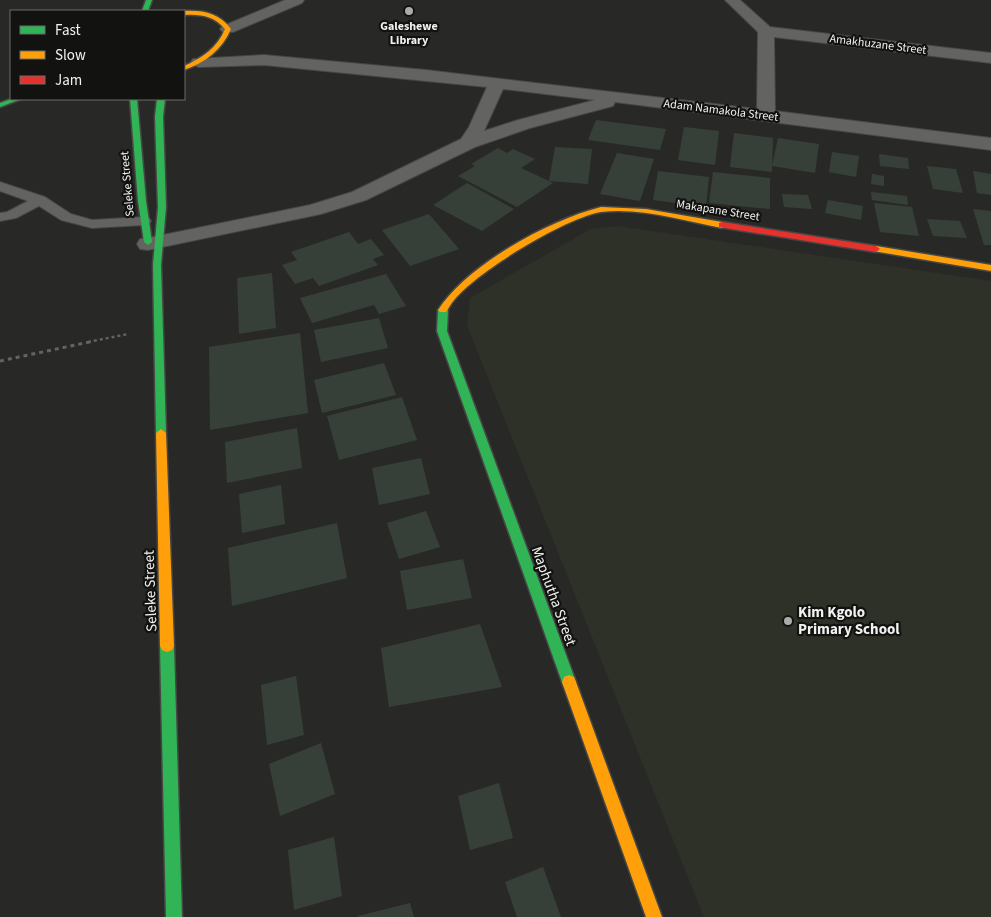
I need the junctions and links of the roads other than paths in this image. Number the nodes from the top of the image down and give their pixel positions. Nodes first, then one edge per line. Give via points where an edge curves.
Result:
1 (273, 0) edge
2 (297, 0) edge
3 (732, 0) edge
4 (185, 10) edge
5 (210, 14) junction
6 (766, 31) junction
7 (236, 38) junction
8 (991, 58) edge
9 (191, 65) edge
10 (426, 75) junction
11 (498, 84) junction
12 (623, 98) junction
13 (14, 100) edge
14 (133, 100) edge
15 (161, 100) edge
16 (0, 105) edge
17 (766, 115) junction
18 (468, 143) junction
19 (991, 144) edge
20 (0, 186) edge
21 (40, 200) junction
22 (0, 217) edge
23 (144, 222) junction
24 (154, 243) junction
25 (991, 268) edge
26 (459, 288) joint
27 (174, 917) edge
28 (654, 917) edge

1 - 5 street
2 - 7 street
3 - 6 street
4 - 5 street
5 - 7 street
6 - 8 street, Amakhuzane Street
6 - 17 street
7 - 9 street
7 - 10 street via 270,51
9 - 10 street via 264,60
10 - 11 street, Adam Namakola Street
11 - 12 street, Adam Namakola Street
11 - 18 street
12 - 17 street, Adam Namakola Street
12 - 18 street via 524,124
13 - 16 street
14 - 23 street, Seleke Street
15 - 24 street, Seleke Street via 162,204
17 - 19 street, Adam Namakola Street
18 - 24 street via 359,196 314,210
20 - 21 lane
21 - 22 lane
21 - 23 lane via 66,217 92,224
23 - 24 street, Seleke Street
24 - 27 street, Seleke Street
25 - 26 street, Makapane Street via 631,210 606,209 586,212 553,226
26 - 28 street, Maphutha Street via 446,302 441,317 442,331

